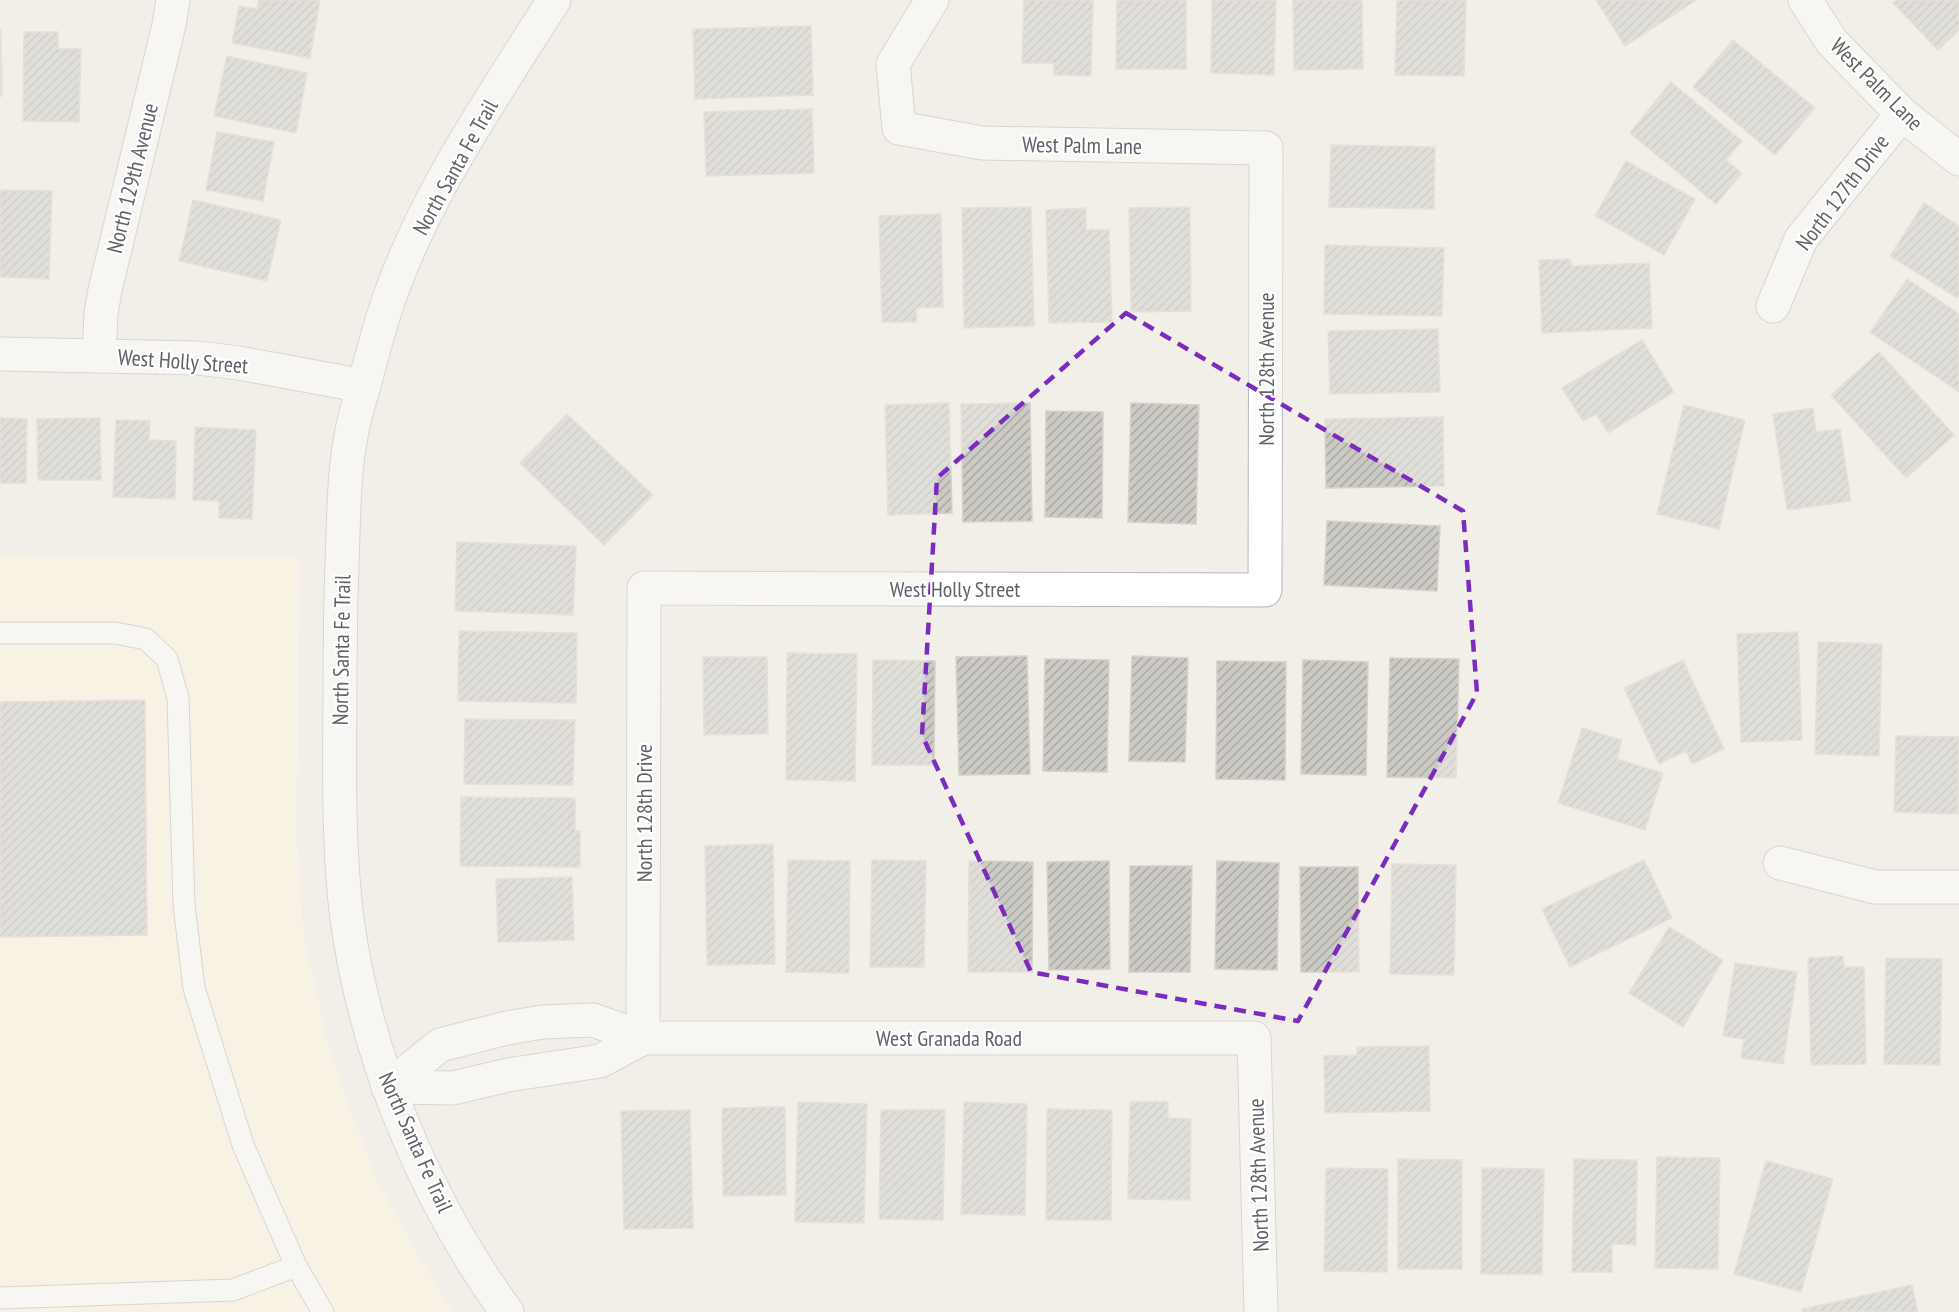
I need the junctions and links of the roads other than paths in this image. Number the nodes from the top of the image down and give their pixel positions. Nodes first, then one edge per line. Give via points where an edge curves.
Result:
1 (173, 0) edge
2 (554, 0) edge
3 (932, 0) edge
4 (1805, 0) edge
5 (1902, 114) junction
6 (1266, 148) joint
7 (1959, 159) edge
8 (1773, 306) dead end
9 (0, 354) edge
10 (99, 356) junction
11 (364, 386) junction
12 (644, 588) joint
13 (1265, 590) joint
14 (0, 633) edge
15 (1780, 863) dead end
16 (1959, 888) edge
17 (644, 1038) junction
18 (1254, 1038) joint
19 (388, 1087) junction
20 (296, 1266) junction
21 (0, 1298) edge
22 (323, 1312) edge
23 (507, 1312) edge
24 (1261, 1312) edge

1 - 10 street, North 129th Avenue via 105,290
2 - 11 street, North Santa Fe Trail via 486,107 430,207 384,312
3 - 6 street, West Palm Lane via 893,64 899,128 982,143
4 - 5 street, West Palm Lane via 1832,42
5 - 7 street, West Palm Lane
5 - 8 street, North 127th Drive via 1801,239
6 - 13 street, North 128th Avenue
9 - 10 street, West Holly Street
10 - 11 street, West Holly Street via 198,358
11 - 19 street, North Santa Fe Trail via 351,434 340,601 343,861 357,978
12 - 13 street, West Holly Street
12 - 17 street, North 128th Drive
14 - 20 lane via 115,633 146,639 167,659 178,698 184,905 194,988 243,1145
15 - 16 street via 1875,887
17 - 18 street, West Granada Road
17 - 19 street, West Granada Road via 600,1060 453,1088
17 - 19 street, West Granada Road via 593,1020 507,1028 440,1045
18 - 24 street, North 128th Avenue
19 - 23 street, North Santa Fe Trail via 433,1190
20 - 21 lane via 233,1290
20 - 22 lane

